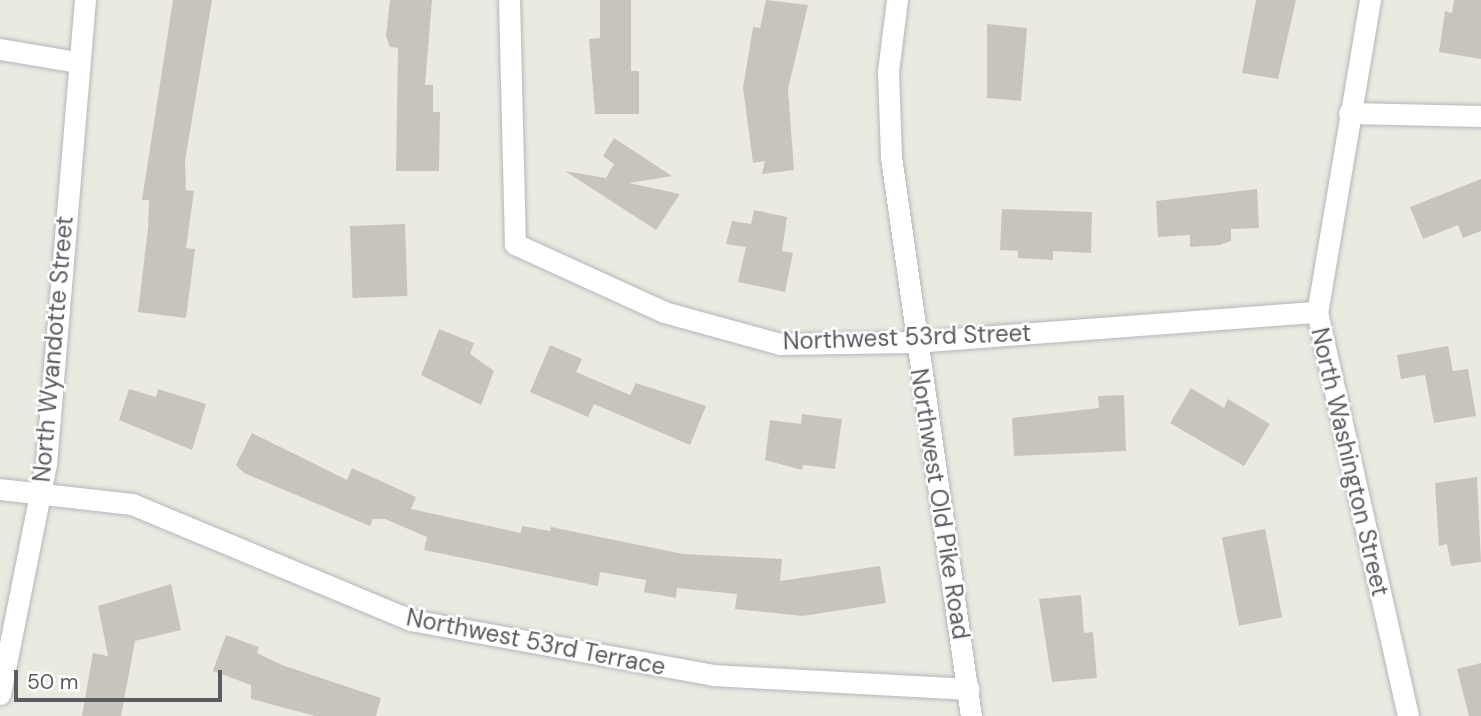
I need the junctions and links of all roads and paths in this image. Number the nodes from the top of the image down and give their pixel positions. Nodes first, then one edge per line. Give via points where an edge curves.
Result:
1 (85, 0) edge
2 (509, 0) edge
3 (897, 0) edge
4 (1370, 0) edge
5 (0, 49) edge
6 (77, 61) junction
7 (1349, 113) junction
8 (1481, 116) edge
9 (1317, 313) junction
10 (914, 342) junction
11 (0, 489) edge
12 (42, 489) junction
13 (969, 689) junction
14 (0, 694) edge
15 (971, 716) edge
16 (1408, 716) edge

1 - 6 street, North Wyandotte Street
2 - 10 street, Northwest 53rd Street via 515,244 721,331 780,344
3 - 10 street, Northwest Old Pike Road via 888,72 891,157
4 - 7 street, North Washington Street
5 - 6 street
6 - 12 street, North Wyandotte Street
7 - 8 street
7 - 9 street, North Washington Street
9 - 10 street, Northwest 53rd Street
9 - 16 street, North Washington Street
10 - 13 street, Northwest Old Pike Road
11 - 12 street, Northwest 53rd Terrace
12 - 13 street, Northwest 53rd Terrace via 132,504 185,521 278,570 411,620 713,675
12 - 14 street, North Wyandotte Street
13 - 15 street, Northwest Old Pike Road

